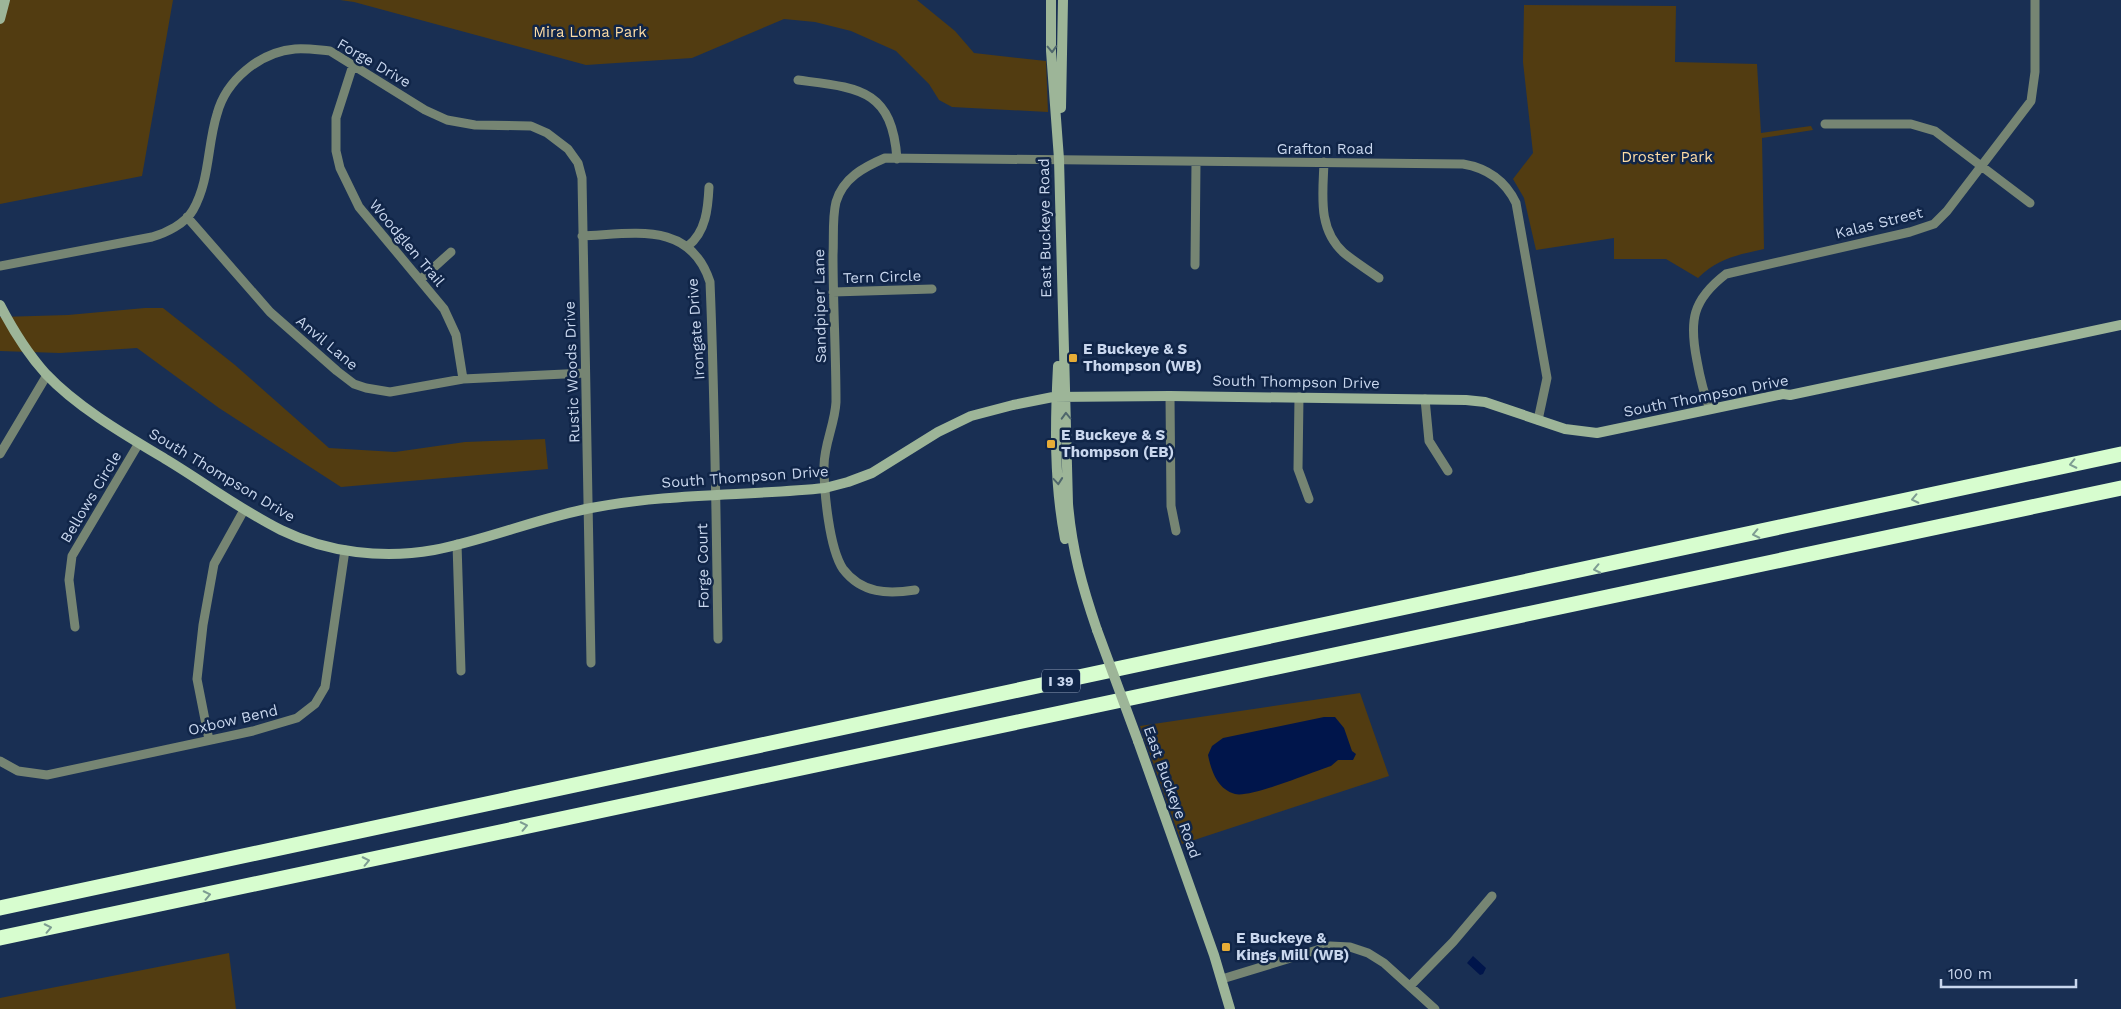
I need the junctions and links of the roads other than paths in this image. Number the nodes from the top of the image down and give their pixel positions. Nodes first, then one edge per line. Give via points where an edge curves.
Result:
1 (5, 0) edge
2 (1051, 0) edge
3 (1063, 0) edge
4 (2035, 0) edge
5 (0, 19) edge
6 (353, 65) junction
7 (798, 80) dead end
8 (1825, 124) dead end
9 (1058, 136) junction
10 (897, 159) junction
11 (1059, 160) junction
12 (1196, 162) junction
13 (1324, 162) junction
14 (1982, 165) junction
15 (709, 187) dead end
16 (2030, 203) dead end
17 (187, 217) junction
18 (582, 236) junction
19 (688, 246) junction
20 (451, 252) dead end
21 (1195, 265) dead end
22 (0, 266) edge
23 (1379, 278) dead end
24 (420, 280) junction
25 (932, 289) dead end
26 (833, 292) junction
27 (0, 306) edge
28 (2121, 325) edge
29 (585, 373) junction
30 (47, 375) junction
31 (463, 379) junction
32 (1170, 396) junction
33 (1061, 397) junction
34 (1299, 397) junction
35 (1424, 398) junction
36 (1710, 410) junction
37 (1538, 420) junction
38 (140, 444) junction
39 (0, 454) edge
40 (2121, 454) edge
41 (1448, 471) dead end
42 (825, 488) junction
43 (2121, 488) edge
44 (716, 494) junction
45 (1309, 499) dead end
46 (589, 508) junction
47 (244, 510) junction
48 (1176, 531) dead end
49 (458, 544) junction
50 (345, 550) junction
51 (915, 590) dead end
52 (75, 627) dead end
53 (718, 639) dead end
54 (590, 663) dead end
55 (461, 671) dead end
56 (209, 740) junction
57 (0, 761) edge
58 (1492, 896) dead end
59 (0, 908) edge
60 (0, 938) edge
61 (1222, 979) junction
62 (1410, 986) junction
63 (1230, 1009) edge
64 (1436, 1009) edge

1 - 5 street
2 -> 9 street, East Buckeye Road via 1051,51
3 - 9 street, East Buckeye Road
4 - 14 street, Kalas Street via 2035,72 2031,101
6 - 17 street, Forge Drive via 330,51 296,49 278,52 250,67 232,84 216,114 203,188
6 - 18 street, Forge Drive via 447,120 476,125 531,126 557,139 578,163 582,178
6 - 24 street, Woodglen Trail via 336,118 336,151 340,168 358,207
7 - 10 street via 847,88 871,98 890,118
8 - 14 street via 1911,124 1925,127 1944,136
9 - 11 street, East Buckeye Road
10 - 11 street, Grafton Road
10 - 26 street, Sandpiper Lane via 885,158 863,167 841,191 836,202 834,223
11 - 12 street, Grafton Road
11 - 33 street, East Buckeye Road
12 - 13 street, Grafton Road
12 - 21 street
13 - 23 street via 1323,209 1330,236 1345,254
13 - 37 street, Grafton Road via 1463,164 1488,171 1508,188 1516,203 1547,378
14 - 16 street
14 - 36 street, Kalas Street via 1947,211 1929,226 1720,278 1699,302 1693,320 1693,342
15 - 19 street via 705,220
17 - 22 street, Forge Drive via 171,230 152,237
17 - 31 street, Anvil Lane via 270,312 354,384 390,392
18 - 19 street via 657,234
18 - 29 street, Rustic Woods Drive
19 - 44 street, Irongate Drive via 700,259 710,282
20 - 24 street
24 - 31 street, Woodglen Trail via 451,322
25 - 26 street, Tern Circle
26 - 42 street, Sandpiper Lane via 836,403 824,464
27 - 30 street, South Thompson Drive
28 - 36 street, South Thompson Drive
29 - 31 street, Anvil Lane
29 - 46 street, Rustic Woods Drive
30 - 38 street, South Thompson Drive via 90,411
30 - 39 street
32 - 33 street, South Thompson Drive
32 - 34 street, South Thompson Drive
32 - 48 street via 1171,506
33 - 42 street, South Thompson Drive via 971,416 872,472
33 - 61 street, East Buckeye Road, bridge via 1056,452 1061,513 1071,564 1082,586
34 - 35 street, South Thompson Drive
34 - 45 street via 1298,469
35 - 37 street, South Thompson Drive via 1485,402
35 - 41 street via 1429,442
36 - 37 street, South Thompson Drive via 1597,433 1574,432
38 - 47 street, South Thompson Drive
38 - 52 street, Bellows Circle via 72,556 70,580
40 -> 59 highway, I 39
42 - 44 street, South Thompson Drive
42 - 51 street, Sandpiper Lane via 836,554 843,568 856,581 874,590 893,593
60 -> 43 highway, I 39
44 - 46 street, South Thompson Drive via 633,500
44 - 53 street, Forge Court
46 - 49 street, South Thompson Drive
46 - 54 street, Rustic Woods Drive
47 - 50 street, South Thompson Drive via 283,531
47 - 56 street via 214,564 203,625 197,679
49 - 50 street, South Thompson Drive via 393,554
49 - 55 street
50 - 56 street, Oxbow Bend via 333,640 322,694 315,704 297,718
56 - 57 street, Oxbow Bend via 47,775 18,771
58 - 62 street
61 - 62 street via 1330,946 1340,946 1377,958
61 - 63 street, East Buckeye Road
62 - 64 street

